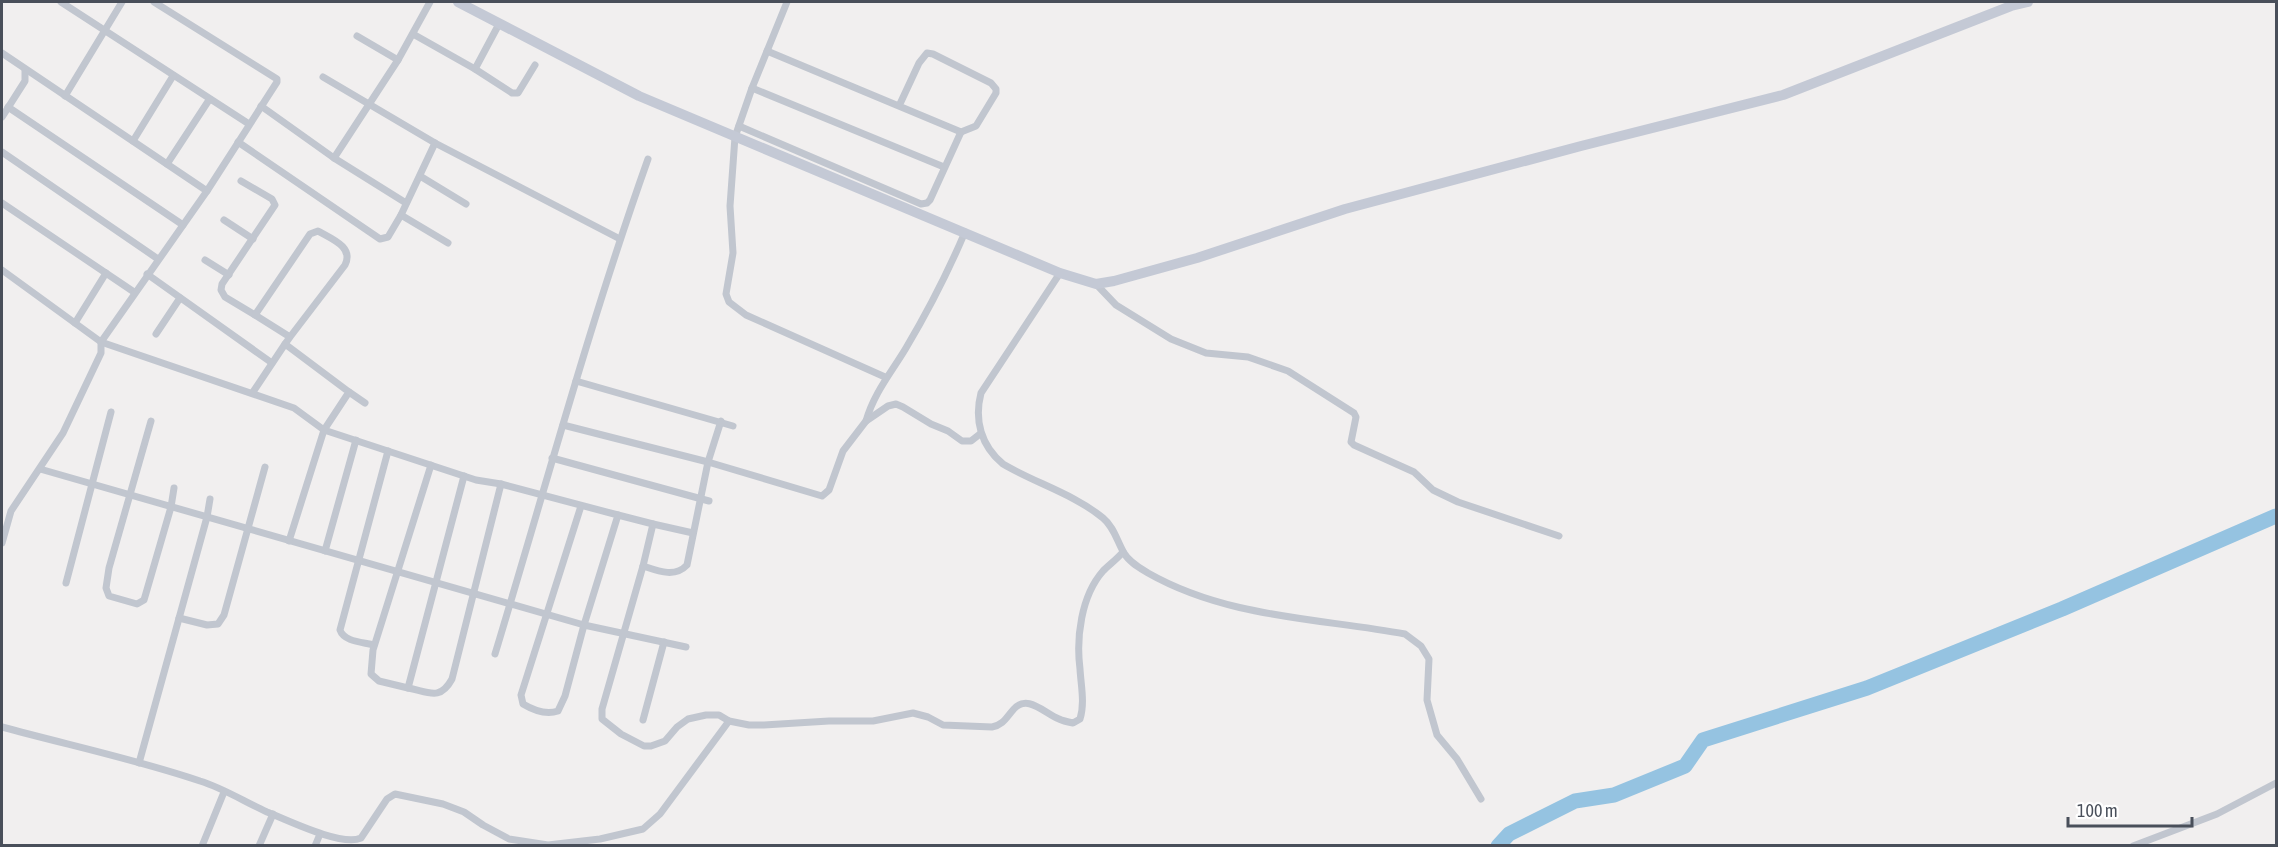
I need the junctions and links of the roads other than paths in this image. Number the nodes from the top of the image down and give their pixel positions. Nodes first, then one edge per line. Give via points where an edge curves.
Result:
1 (61, 2) edge
2 (122, 2) edge
3 (154, 2) edge
4 (430, 2) edge
5 (458, 2) edge
6 (787, 2) edge
7 (2028, 2) edge
8 (499, 24) junction
9 (104, 31) junction
10 (413, 34) junction
11 (357, 36) dead end
12 (767, 51) junction
13 (2, 53) edge
14 (398, 60) junction
15 (535, 65) dead end
16 (475, 69) junction
17 (25, 70) junction
18 (173, 76) junction
19 (323, 77) dead end
20 (752, 88) junction
21 (65, 96) junction
22 (209, 100) junction
23 (370, 105) junction
24 (261, 106) junction
25 (899, 106) junction
26 (8, 107) junction
27 (2, 117) edge
28 (249, 124) junction
29 (737, 131) junction
30 (961, 132) junction
31 (133, 141) junction
32 (238, 142) junction
33 (435, 143) junction
34 (2, 152) edge
35 (334, 158) junction
36 (648, 159) dead end
37 (167, 164) junction
38 (944, 167) junction
39 (420, 176) junction
40 (241, 181) dead end
41 (207, 191) junction
42 (2, 203) edge
43 (406, 203) junction
44 (466, 204) dead end
45 (401, 215) junction
46 (224, 220) dead end
47 (183, 225) junction
48 (965, 232) junction
49 (254, 239) junction
50 (620, 239) junction
51 (448, 243) dead end
52 (158, 259) junction
53 (205, 260) dead end
54 (2, 270) edge
55 (106, 273) junction
56 (1060, 273) junction
57 (147, 274) junction
58 (229, 275) junction
59 (1096, 284) junction
60 (134, 292) junction
61 (180, 298) junction
62 (255, 315) junction
63 (75, 323) junction
64 (156, 334) dead end
65 (287, 341) junction
66 (101, 342) junction
67 (272, 363) junction
68 (885, 377) junction
69 (576, 381) junction
70 (253, 392) junction
71 (349, 392) junction
72 (366, 403) dead end
73 (111, 412) dead end
74 (721, 421) junction
75 (151, 422) dead end
76 (866, 422) junction
77 (563, 425) junction
78 (733, 426) dead end
79 (324, 429) junction
80 (980, 434) junction
81 (356, 440) junction
82 (388, 451) junction
83 (552, 458) junction
84 (708, 462) junction
85 (431, 465) junction
86 (265, 467) dead end
87 (40, 469) junction
88 (464, 476) junction
89 (92, 484) junction
90 (501, 484) junction
91 (174, 488) dead end
92 (543, 494) junction
93 (129, 495) junction
94 (700, 498) junction
95 (210, 499) dead end
96 (709, 501) dead end
97 (581, 506) junction
98 (171, 507) junction
99 (2, 509) edge
100 (11, 511) junction
101 (618, 515) junction
102 (207, 517) junction
103 (653, 524) junction
104 (247, 529) junction
105 (693, 533) junction
106 (1559, 536) dead end
107 (289, 541) junction
108 (2, 543) edge
109 (325, 551) junction
110 (1123, 552) junction
111 (358, 561) junction
112 (643, 566) junction
113 (397, 572) junction
114 (435, 583) junction
115 (66, 584) dead end
116 (474, 594) junction
117 (510, 604) junction
118 (547, 615) junction
119 (179, 618) junction
120 (584, 625) junction
121 (624, 634) junction
122 (664, 642) junction
123 (374, 645) junction
124 (686, 647) dead end
125 (495, 654) dead end
126 (408, 688) junction
127 (643, 720) dead end
128 (729, 721) junction
129 (2, 727) edge
130 (139, 763) junction
131 (2277, 783) edge
132 (224, 792) junction
133 (1481, 799) dead end
134 (273, 814) junction
135 (320, 834) junction
136 (202, 846) edge
137 (259, 846) edge
138 (315, 846) edge
139 (2133, 846) edge

1 - 9 street
2 - 9 street
3 - 24 street via 277,79
4 - 10 street
5 - 8 street
6 - 12 street
7 - 59 street via 1783,95 1345,209 1197,258
8 - 16 street
8 - 29 street via 639,96
9 - 18 street
9 - 21 street
10 - 14 street
10 - 16 street
11 - 14 street
12 - 20 street
12 - 25 street
13 - 17 street
14 - 23 street
15 - 16 street via 514,93
17 - 21 street
17 - 26 street via 25,81
18 - 22 street
18 - 31 street
19 - 23 street
20 - 29 street
20 - 38 street
21 - 31 street
22 - 28 street
22 - 37 street
23 - 33 street
23 - 35 street
24 - 28 street
24 - 35 street
25 - 30 street
25 - 30 street via 923,56 933,54 996,89 976,126
26 - 27 street
26 - 47 street
28 - 32 street
29 - 38 street via 921,204 930,200
29 - 48 street
29 - 68 street via 730,206 733,253 726,294 729,302 746,315
30 - 38 street
31 - 37 street
32 - 41 street
32 - 45 street via 380,239 387,237
33 - 39 street
33 - 50 street
34 - 52 street
35 - 43 street
36 - 50 street
37 - 41 street
39 - 43 street
39 - 44 street
40 - 49 street via 272,199 275,205
41 - 47 street
42 - 55 street
43 - 45 street
45 - 51 street
46 - 49 street
47 - 52 street
48 - 56 street
48 - 68 street via 910,341
49 - 58 street
50 - 69 street
52 - 57 street
53 - 58 street
54 - 63 street
55 - 60 street
55 - 63 street
56 - 59 street
56 - 80 street via 981,393
57 - 60 street
57 - 61 street
58 - 62 street via 222,284 225,297
59 - 106 street via 1116,305 1171,339 1206,353 1258,360 1305,381 1354,413 1353,445 1414,472 1433,490
60 - 66 street
61 - 64 street
61 - 67 street
62 - 65 street
62 - 65 street via 310,234 318,231 335,240 349,257
63 - 66 street
65 - 67 street
65 - 71 street
66 - 70 street
66 - 87 street via 101,353 63,433
67 - 70 street
68 - 76 street
69 - 74 street
69 - 77 street
70 - 79 street via 294,408
71 - 72 street
71 - 79 street
73 - 89 street
74 - 78 street
74 - 84 street
75 - 93 street
76 - 80 street via 896,404 962,441 971,441
76 - 84 street via 843,451 829,490 822,496
77 - 83 street
77 - 84 street
79 - 81 street
79 - 107 street
80 - 110 street via 1003,464 1102,517 1111,526
81 - 82 street
81 - 109 street
82 - 85 street
82 - 111 street
83 - 92 street
83 - 94 street
84 - 94 street
85 - 88 street
85 - 113 street
86 - 104 street
87 - 89 street
87 - 100 street
88 - 90 street
88 - 114 street
89 - 93 street
89 - 115 street
90 - 92 street
90 - 116 street
91 - 98 street
92 - 97 street
92 - 117 street
93 - 98 street
93 - 98 street via 106,588 109,596 124,602 137,604 144,600
94 - 96 street
94 - 105 street
95 - 102 street
97 - 101 street
97 - 118 street
98 - 102 street
99 - 100 street
100 - 108 street
101 - 103 street
101 - 120 street
102 - 104 street
102 - 119 street
103 - 105 street
103 - 112 street
104 - 107 street
104 - 119 street via 224,615 218,624
105 - 112 street via 687,565 680,572
107 - 109 street
109 - 111 street
110 - 128 street via 1096,582 1080,625 1078,652 1084,709 1080,719 1072,723 1031,703 1015,707 1005,721 992,727 944,724 913,713 873,721 748,725
110 - 133 street via 1148,573 1212,600 1264,613 1404,634 1421,646 1429,659 1427,700 1437,735
111 - 113 street
111 - 123 street via 340,630 346,638
112 - 121 street
113 - 114 street
113 - 123 street
114 - 116 street
114 - 126 street
116 - 117 street
116 - 126 street via 447,689 439,694
117 - 118 street
117 - 125 street
118 - 120 street
118 - 120 street via 521,695 523,704 530,708 558,711 566,696
119 - 130 street
120 - 121 street
121 - 122 street
121 - 128 street via 602,719 644,746 665,741 688,719 719,715
122 - 124 street
122 - 127 street
123 - 126 street via 371,674 379,681
128 - 135 street via 660,814 643,829 548,845 509,839 464,812 395,794 387,799 358,840 337,840
129 - 130 street
130 - 132 street via 202,781
131 - 139 street via 2217,814
132 - 134 street
132 - 136 street
134 - 135 street
134 - 137 street
135 - 138 street

